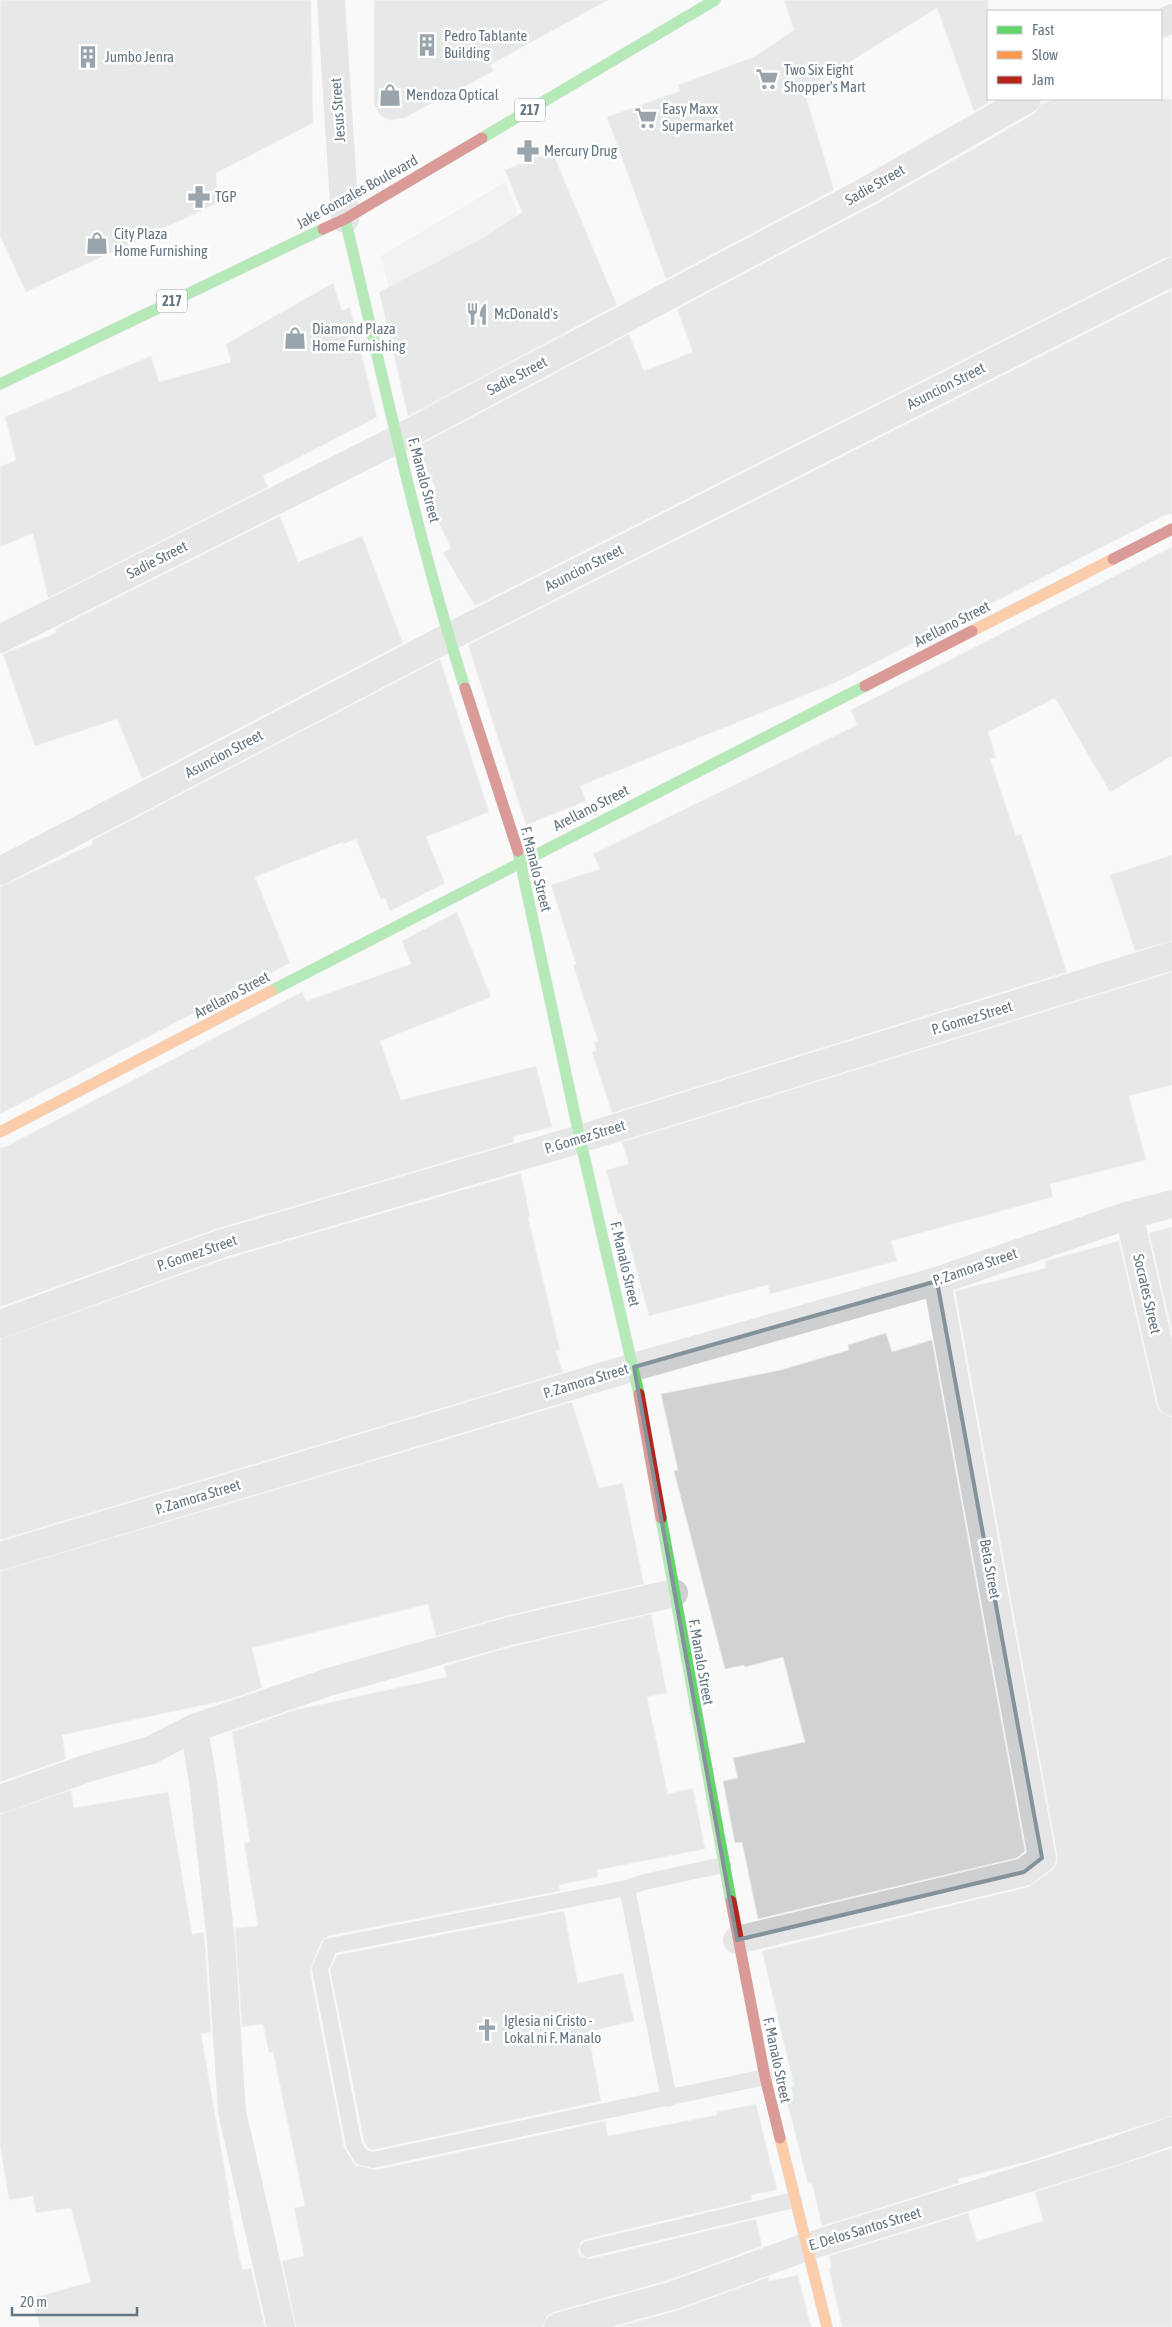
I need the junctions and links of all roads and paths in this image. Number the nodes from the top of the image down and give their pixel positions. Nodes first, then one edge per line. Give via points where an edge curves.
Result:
1 (331, 0) edge
2 (715, 0) edge
3 (1026, 100) edge
4 (345, 219) junction
5 (1172, 272) edge
6 (0, 384) edge
7 (398, 439) junction
8 (1172, 529) edge
9 (449, 636) junction
10 (0, 639) edge
11 (521, 861) junction
12 (0, 871) edge
13 (1172, 956) edge
14 (0, 1132) edge
15 (580, 1139) junction
16 (1172, 1204) edge
17 (1129, 1215) junction
18 (937, 1281) junction
19 (0, 1324) edge
20 (634, 1367) junction
21 (1172, 1402) edge
22 (0, 1556) edge
23 (674, 1593) junction
24 (194, 1728) junction
25 (0, 1799) edge
26 (723, 1865) junction
27 (627, 1888) junction
28 (737, 1940) junction
29 (765, 2077) junction
30 (669, 2099) junction
31 (1172, 2131) edge
32 (794, 2200) junction
33 (806, 2247) junction
34 (588, 2249) dead end
35 (282, 2327) edge
36 (558, 2327) edge
37 (827, 2327) edge

1 - 4 street, Jesus Street
2 - 4 street, Jake Gonzales Boulevard / 217
3 - 7 street, Sadie Street via 868,190
4 - 6 street, Jake Gonzales Boulevard / 217
4 - 7 street, F. Manalo Street
5 - 9 street, Asuncion Street
7 - 9 street, F. Manalo Street
7 - 10 street, Sadie Street
8 - 11 street, Arellano Street
9 - 11 street, F. Manalo Street
9 - 12 street, Asuncion Street
11 - 14 street, Arellano Street
11 - 15 street, F. Manalo Street
13 - 15 street, P. Gomez Street
15 - 19 street, P. Gomez Street via 220,1244
15 - 20 street, F. Manalo Street
16 - 17 street, P. Zamora Street
17 - 18 street, P. Zamora Street
17 - 21 street, Socrates Street
18 - 20 street, P. Zamora Street
18 - 28 street, Beta Street via 1042,1858 1024,1872
20 - 22 street, P. Zamora Street
20 - 23 street, F. Manalo Street
23 - 24 street via 510,1631 329,1682
23 - 26 street, F. Manalo Street
24 - 25 street via 151,1750
24 - 35 street via 220,1941 232,2112
26 - 27 lane
26 - 28 street, F. Manalo Street
27 - 30 lane
27 - 30 lane via 330,1946 320,1969 350,2125 361,2157 373,2160
28 - 29 street, F. Manalo Street
29 - 30 lane
29 - 32 street, F. Manalo Street
31 - 33 street, E. Delos Santos Street
32 - 33 street, F. Manalo Street
32 - 34 lane
33 - 36 street, E. Delos Santos Street via 674,2295
33 - 37 street, F. Manalo Street

